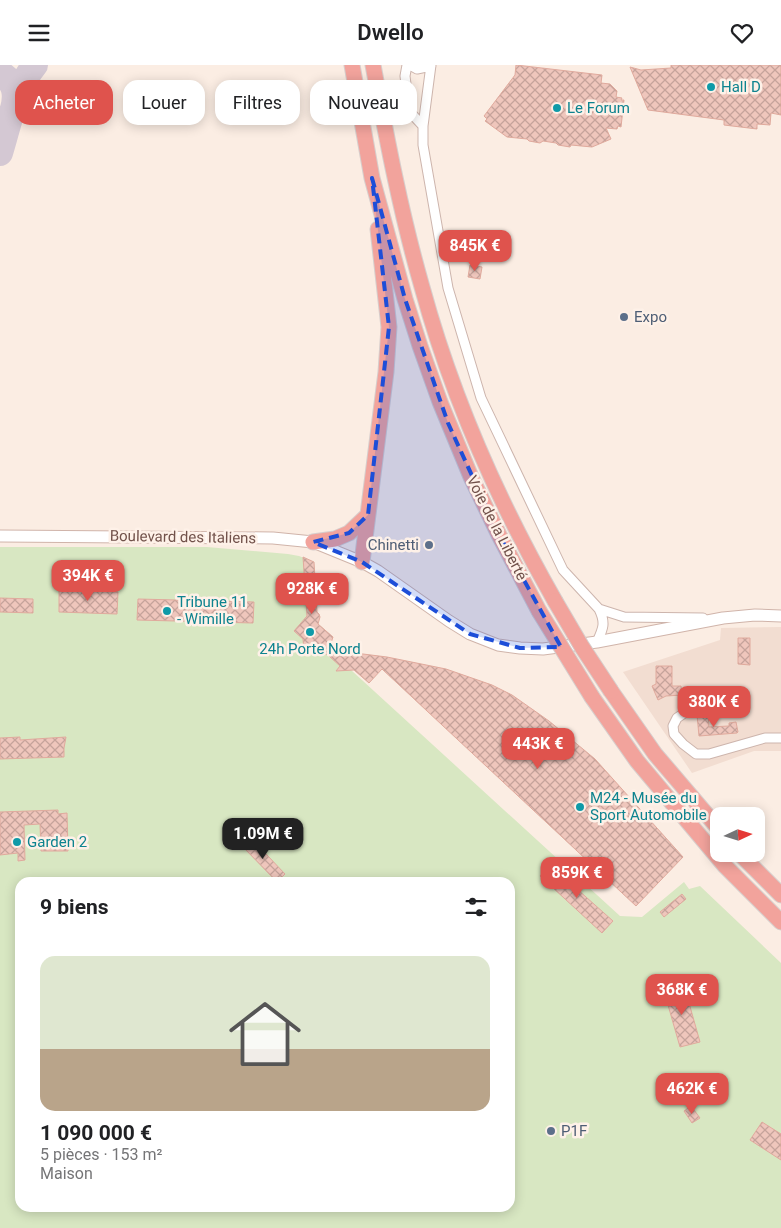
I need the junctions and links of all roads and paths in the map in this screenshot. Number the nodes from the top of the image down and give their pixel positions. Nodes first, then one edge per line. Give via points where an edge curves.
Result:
1 (352, 65) edge
2 (372, 65) edge
3 (409, 65) edge
4 (431, 66) edge
5 (423, 126) junction
6 (372, 178) junction
7 (368, 515) junction
8 (0, 536) edge
9 (312, 542) junction
10 (362, 562) junction
11 (599, 609) junction
12 (781, 616) edge
13 (723, 618) junction
14 (597, 642) junction
15 (690, 709) dead end
16 (781, 738) edge
17 (710, 818) edge
18 (749, 863) edge
19 (781, 895) edge
20 (781, 921) edge

1 - 6 highway, Voie de la Liberté
2 - 17 highway, Voie de la Liberté, bridge via 401,208 422,289 467,421 502,500 582,647 655,754
3 - 4 street via 417,69
3 - 5 street via 405,76 409,108
4 - 5 street
5 - 11 street via 448,288 481,398 563,570
6 - 7 highway via 389,327
6 - 20 highway, Voie de la Liberté, bridge via 405,299 440,401 468,470 540,611 592,697 638,761 725,866
7 - 9 highway via 349,533 335,539
7 - 10 highway
8 - 9 street, Boulevard des Italiens via 273,538
9 - 10 street, Boulevard des Italiens
10 - 14 street, Boulevard des Italiens via 449,621 498,645 543,649
11 - 13 street via 624,617
11 - 14 street via 604,624
12 - 13 street, Boulevard des Italiens
13 - 14 street, Boulevard des Italiens
15 - 16 street via 677,718 674,734 696,754 708,754 766,738
18 - 19 highway

